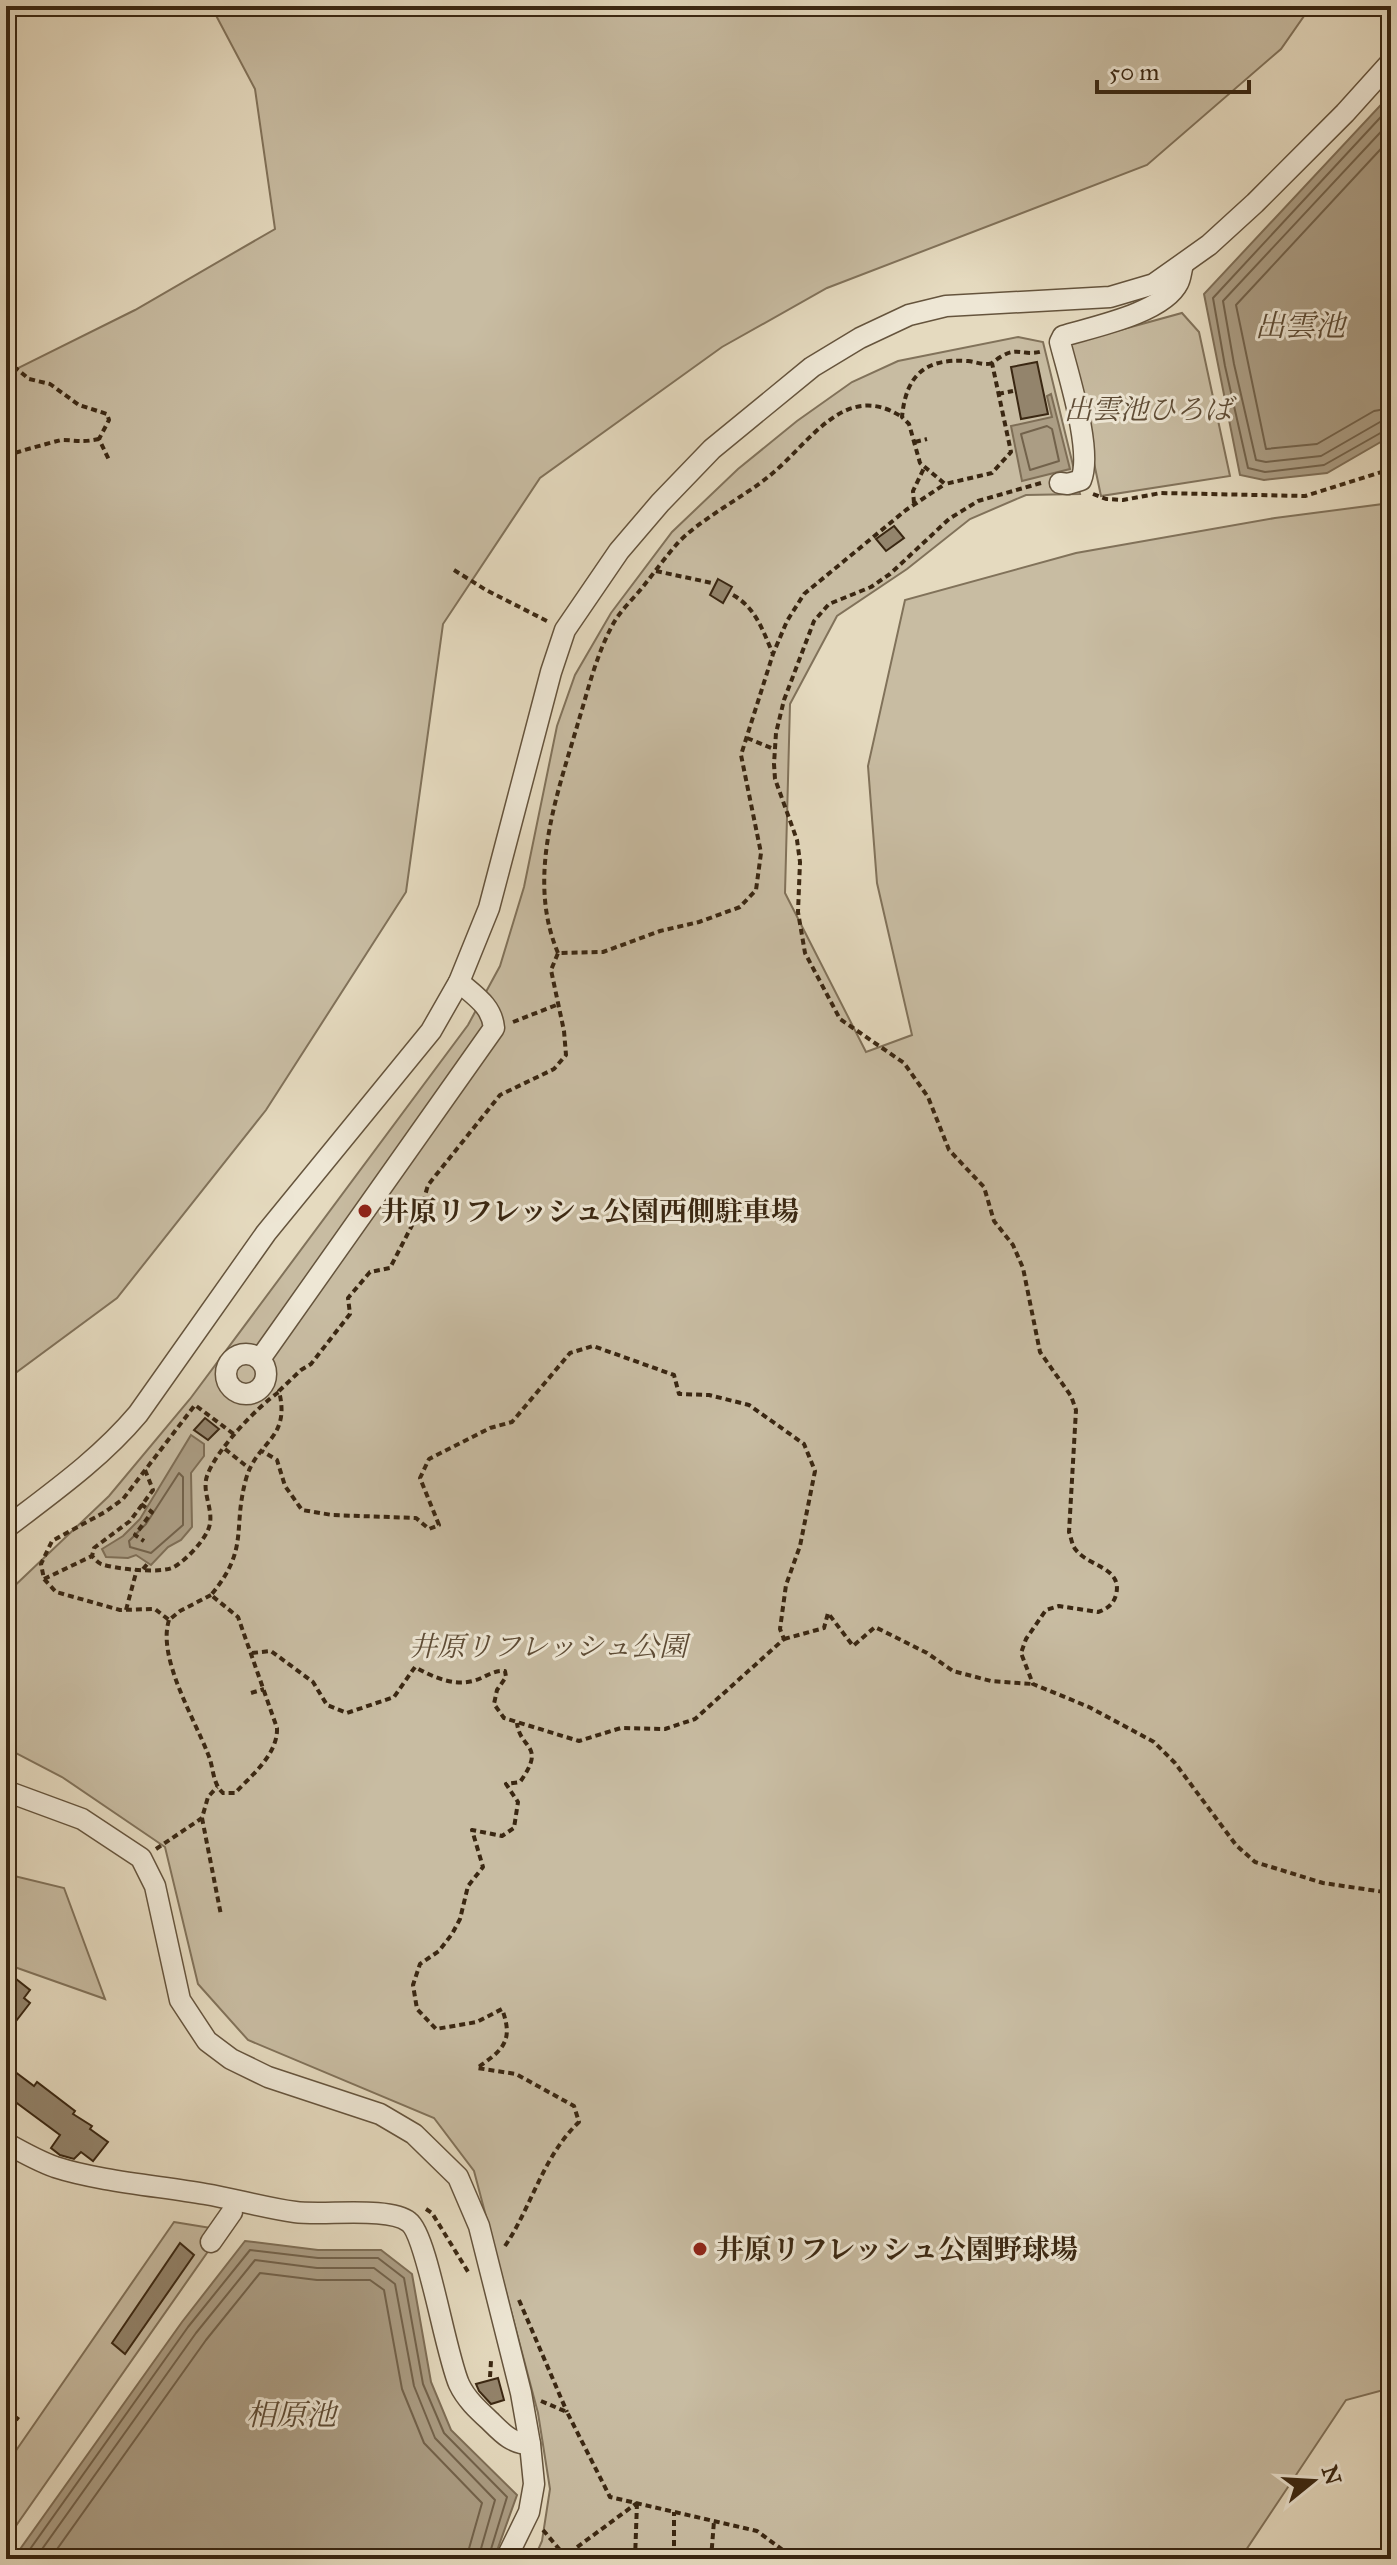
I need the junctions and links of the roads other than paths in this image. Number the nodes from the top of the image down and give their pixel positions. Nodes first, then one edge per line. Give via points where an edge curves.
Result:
1 (1391, 62) edge
2 (1183, 265) junction
3 (1060, 483) road end
4 (459, 982) junction
5 (260, 1359) dead end
6 (6, 1528) edge
7 (6, 1791) edge
8 (6, 2143) edge
9 (232, 2212) dead end
10 (211, 2242) dead end
11 (530, 2444) junction
12 (506, 2559) edge

1 - 2 street via 1255,203
2 - 3 street via 1178,283 1159,300 1063,336 1085,461 1081,480
2 - 4 street via 1154,284 1110,297 946,306 909,315 812,367 712,449 619,551 565,630 489,908
4 - 5 street via 488,1006 494,1028
4 - 6 street via 431,1031 266,1233 131,1422 86,1468
7 - 11 street via 82,1819 141,1858 155,1886 180,2000 207,2041 268,2077 380,2114 414,2134 458,2177 487,2258
8 - 11 street via 73,2172 295,2212 388,2213 410,2222 421,2242 459,2383 509,2440
9 - 10 street
11 - 12 street via 534,2484 529,2512

